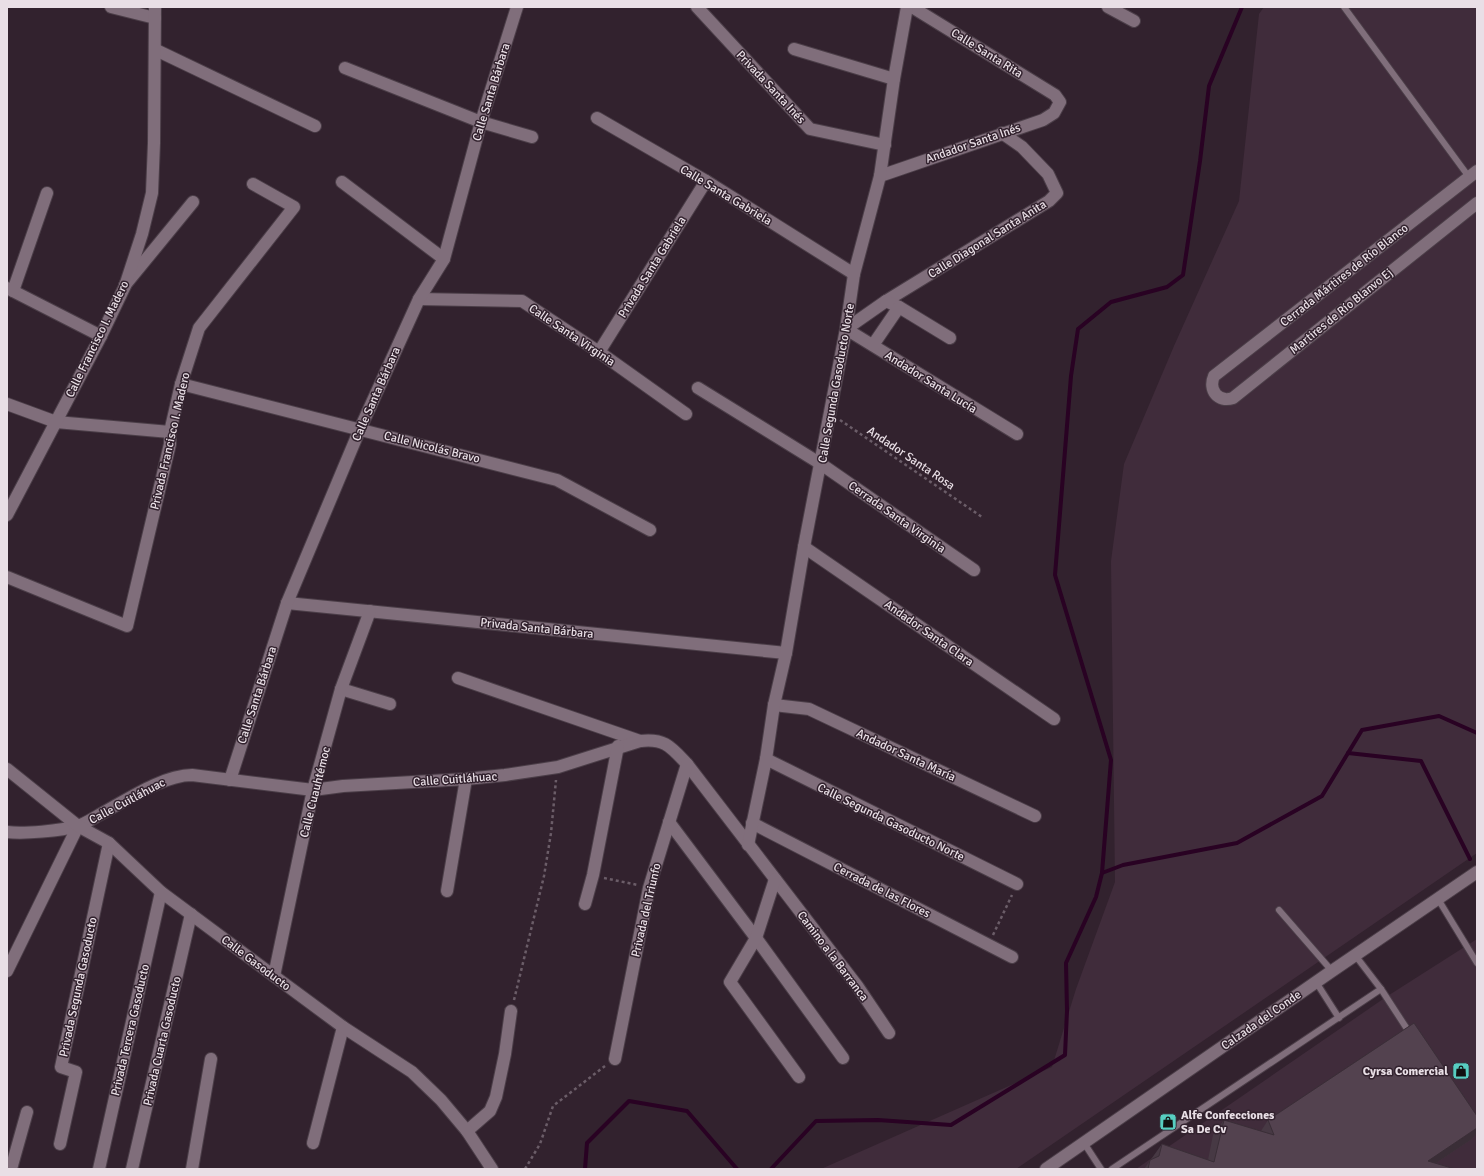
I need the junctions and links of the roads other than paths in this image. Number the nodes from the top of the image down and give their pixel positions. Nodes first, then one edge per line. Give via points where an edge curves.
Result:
1 (111, 7) edge
2 (517, 7) edge
3 (697, 7) edge
4 (907, 7) edge
5 (912, 7) edge
6 (1108, 7) edge
7 (1344, 7) edge
8 (155, 13) edge
9 (1134, 21) dead end
10 (794, 49) dead end
11 (156, 50) junction
12 (345, 68) dead end
13 (894, 79) junction
14 (1060, 102) joint
15 (597, 118) dead end
16 (481, 122) junction
17 (315, 126) dead end
18 (1002, 133) junction
19 (532, 137) dead end
20 (885, 145) junction
21 (1473, 174) edge
22 (880, 176) junction
23 (706, 181) junction
24 (342, 182) dead end
25 (253, 184) dead end
26 (47, 193) dead end
27 (193, 202) dead end
28 (1477, 203) edge
29 (444, 259) junction
30 (854, 274) junction
31 (125, 286) junction
32 (10, 290) edge
33 (419, 299) junction
34 (886, 301) junction
35 (899, 307) junction
36 (846, 329) junction
37 (101, 336) junction
38 (950, 338) dead end
39 (872, 346) junction
40 (599, 352) junction
41 (1212, 380) joint
42 (181, 384) junction
43 (698, 388) dead end
44 (7, 404) edge
45 (686, 414) dead end
46 (56, 422) junction
47 (360, 429) junction
48 (170, 432) junction
49 (1017, 434) dead end
50 (821, 464) junction
51 (7, 515) edge
52 (650, 530) dead end
53 (804, 547) junction
54 (974, 570) dead end
55 (7, 577) edge
56 (287, 603) junction
57 (370, 611) junction
58 (786, 653) junction
59 (458, 678) dead end
60 (342, 689) junction
61 (390, 704) dead end
62 (774, 705) junction
63 (1054, 719) dead end
64 (640, 740) junction
65 (618, 746) junction
66 (766, 759) junction
67 (687, 764) junction
68 (7, 769) edge
69 (466, 779) junction
70 (230, 780) junction
71 (313, 790) junction
72 (1035, 816) dead end
73 (669, 822) junction
74 (752, 823) junction
75 (78, 826) junction
76 (7, 832) edge
77 (109, 843) junction
78 (748, 845) junction
79 (1477, 872) edge
80 (775, 879) junction
81 (1017, 884) road end
82 (447, 891) dead end
83 (161, 892) junction
84 (1438, 899) junction
85 (585, 904) dead end
86 (1280, 910) dead end
87 (191, 914) junction
88 (756, 938) junction
89 (1355, 955) junction
90 (1012, 957) dead end
91 (1477, 963) edge
92 (7, 971) edge
93 (1332, 971) junction
94 (274, 976) junction
95 (1316, 982) junction
96 (1381, 989) junction
97 (511, 1010) road end
98 (1339, 1018) junction
99 (343, 1027) junction
100 (889, 1034) dead end
101 (1416, 1042) edge
102 (615, 1058) road end
103 (843, 1058) dead end
104 (211, 1059) dead end
105 (800, 1077) dead end
106 (27, 1112) dead end
107 (467, 1131) junction
108 (313, 1143) dead end
109 (1084, 1143) junction
110 (60, 1144) dead end
111 (12, 1169) edge
112 (99, 1169) edge
113 (132, 1169) edge
114 (192, 1169) edge
115 (492, 1169) edge
116 (1046, 1169) edge
117 (1101, 1169) edge
118 (1112, 1169) edge

1 - 8 street
2 - 16 street, Calle Santa Bárbara
3 - 20 street, Privada Santa Inés via 810,129
4 - 13 street, Calle Segunda Gasoducto Norte
5 - 14 street, Calle Santa Rita via 1055,95
6 - 9 street
7 - 21 lane
8 - 11 street, Calle Francisco I. Madero
10 - 13 street
11 - 17 street
11 - 31 street, Calle Francisco I. Madero via 152,193
12 - 16 street
13 - 20 street, Calle Segunda Gasoducto Norte
14 - 18 street, Andador Santa Inés via 1054,113 1043,120
15 - 23 street, Calle Santa Gabriela
16 - 19 street
16 - 29 street, Calle Santa Bárbara
18 - 22 street, Andador Santa Inés
18 - 34 street, Calle Diagonal Santa Anita via 1022,147 1048,174 1057,193 1050,201
20 - 22 street, Calle Segunda Gasoducto Norte
21 - 41 street, Cerrada Mártires de Río Blanco
22 - 30 street, Calle Segunda Gasoducto Norte
23 - 30 street, Calle Santa Gabriela
23 - 40 street, Privada Santa Gabriela
24 - 29 street
25 - 42 street, Privada Francisco I. Madero via 294,207 199,328
26 - 32 street
27 - 31 street
28 - 41 street, Martires de Río Blanvo Ej via 1233,398 1226,399 1216,395
29 - 33 street, Calle Santa Bárbara
30 - 36 street, Calle Segunda Gasoducto Norte
31 - 37 street, Calle Francisco I. Madero
32 - 37 street
33 - 40 street, Calle Santa Virginia via 522,301
33 - 47 street, Calle Santa Bárbara
34 - 35 street
34 - 36 street, Calle Diagonal Santa Anita
35 - 38 street
35 - 39 street
36 - 39 street, Andador Santa Lucía
36 - 50 street, Calle Segunda Gasoducto Norte
37 - 46 street, Calle Francisco I. Madero
39 - 49 street, Andador Santa Lucía
40 - 45 street, Calle Santa Virginia
42 - 47 street, Calle Nicolás Bravo
42 - 48 street, Privada Francisco I. Madero
43 - 50 street
44 - 46 street
46 - 48 street
46 - 51 street, Calle Francisco I. Madero
47 - 52 street, Calle Nicolás Bravo via 557,480
47 - 56 street, Calle Santa Bárbara
48 - 55 street, Privada Francisco I. Madero via 170,444 127,626
50 - 53 street, Calle Segunda Gasoducto Norte
50 - 54 street, Cerrada Santa Virginia
53 - 58 street, Calle Segunda Gasoducto Norte
53 - 63 street, Andador Santa Clara
56 - 57 street, Privada Santa Bárbara
56 - 70 street, Calle Santa Bárbara
57 - 58 street, Privada Santa Bárbara
57 - 60 street, Calle Cuauhtémoc
58 - 62 street, Calle Segunda Gasoducto Norte
59 - 64 street
60 - 61 street
60 - 71 street, Calle Cuauhtémoc
62 - 66 street, Calle Segunda Gasoducto Norte
62 - 72 street, Andador Santa María via 809,709
64 - 65 street, Calle Cuitláhuac
64 - 67 street, Calle Cuitláhuac via 661,741 671,747
65 - 69 street, Calle Cuitláhuac via 558,767
65 - 85 street
66 - 74 street, Calle Segunda Gasoducto Norte
66 - 81 street, Calle Segunda Gasoducto Norte
67 - 73 street, Privada del Triunfo
67 - 78 street, Calle Cuitláhuac
68 - 75 street, Calle Gasoducto
69 - 71 street, Calle Cuitláhuac
69 - 82 street
70 - 71 street, Calle Cuitláhuac
70 - 75 street, Calle Cuitláhuac via 181,775 165,780
71 - 94 street, Calle Cuauhtémoc
73 - 88 street
73 - 102 street, Privada del Triunfo via 649,888
74 - 78 street, Calle Segunda Gasoducto Norte
74 - 90 street, Cerrada de las Flores
75 - 76 street via 47,831
75 - 77 street, Calle Gasoducto
75 - 92 street
77 - 83 street, Calle Gasoducto
77 - 110 street, Privada Segunda Gasoducto via 61,1067 76,1072
78 - 80 street, Calle Cuitláhuac
79 - 84 street, Calzada del Conde
80 - 88 street
80 - 100 street, Camino a la Barranca via 858,987
83 - 87 street, Calle Gasoducto
83 - 112 street, Privada Tercera Gasoducto
84 - 89 street, Calzada del Conde
84 - 91 lane
86 - 93 lane
87 - 94 street, Calle Gasoducto
87 - 113 street, Privada Cuarta Gasoducto
88 - 103 street
88 - 105 street via 730,982
89 - 93 street, Calzada del Conde
89 - 96 lane
93 - 95 street, Calzada del Conde
94 - 99 street, Calle Gasoducto
95 - 98 lane
95 - 109 street, Calzada del Conde
96 - 98 lane
96 - 101 lane
97 - 107 street via 496,1097 490,1111
98 - 118 lane
99 - 107 street, Calle Gasoducto via 412,1072 441,1100
99 - 108 street
104 - 114 street
106 - 111 street
107 - 115 street, Calle Gasoducto
109 - 116 street, Calzada del Conde
109 - 117 lane

